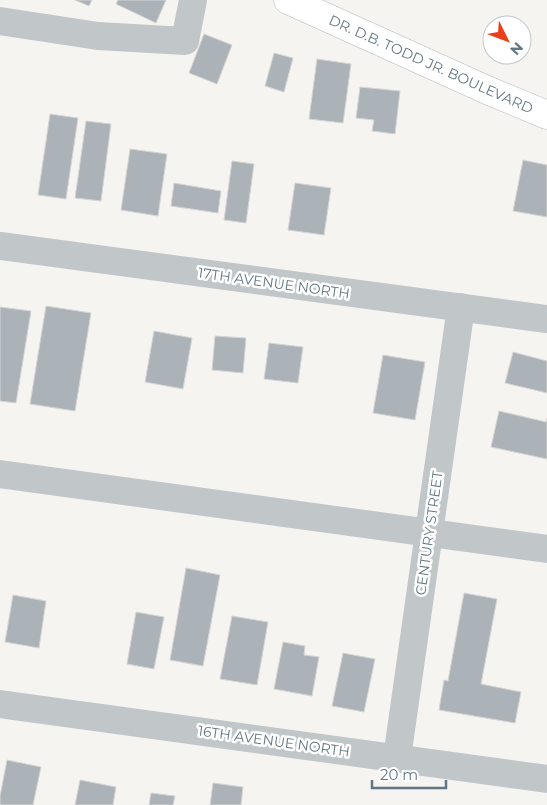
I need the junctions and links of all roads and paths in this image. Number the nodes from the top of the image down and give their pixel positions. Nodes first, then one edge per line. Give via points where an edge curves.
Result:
1 (193, 0) edge
2 (288, 0) edge
3 (0, 21) edge
4 (547, 115) edge
5 (0, 246) edge
6 (461, 307) junction
7 (547, 319) edge
8 (0, 474) edge
9 (429, 532) junction
10 (547, 549) edge
11 (0, 704) edge
12 (397, 758) junction
13 (547, 779) edge

1 - 3 street via 185,40 98,36
2 - 4 main road, DR. D.B. TODD JR. BOULEVARD
5 - 6 street, 17TH AVENUE NORTH
6 - 7 street, 17TH AVENUE NORTH
6 - 9 street, CENTURY STREET
8 - 9 street
9 - 10 street
9 - 12 street, CENTURY STREET
11 - 12 street, 16TH AVENUE NORTH
12 - 13 street, 16TH AVENUE NORTH

